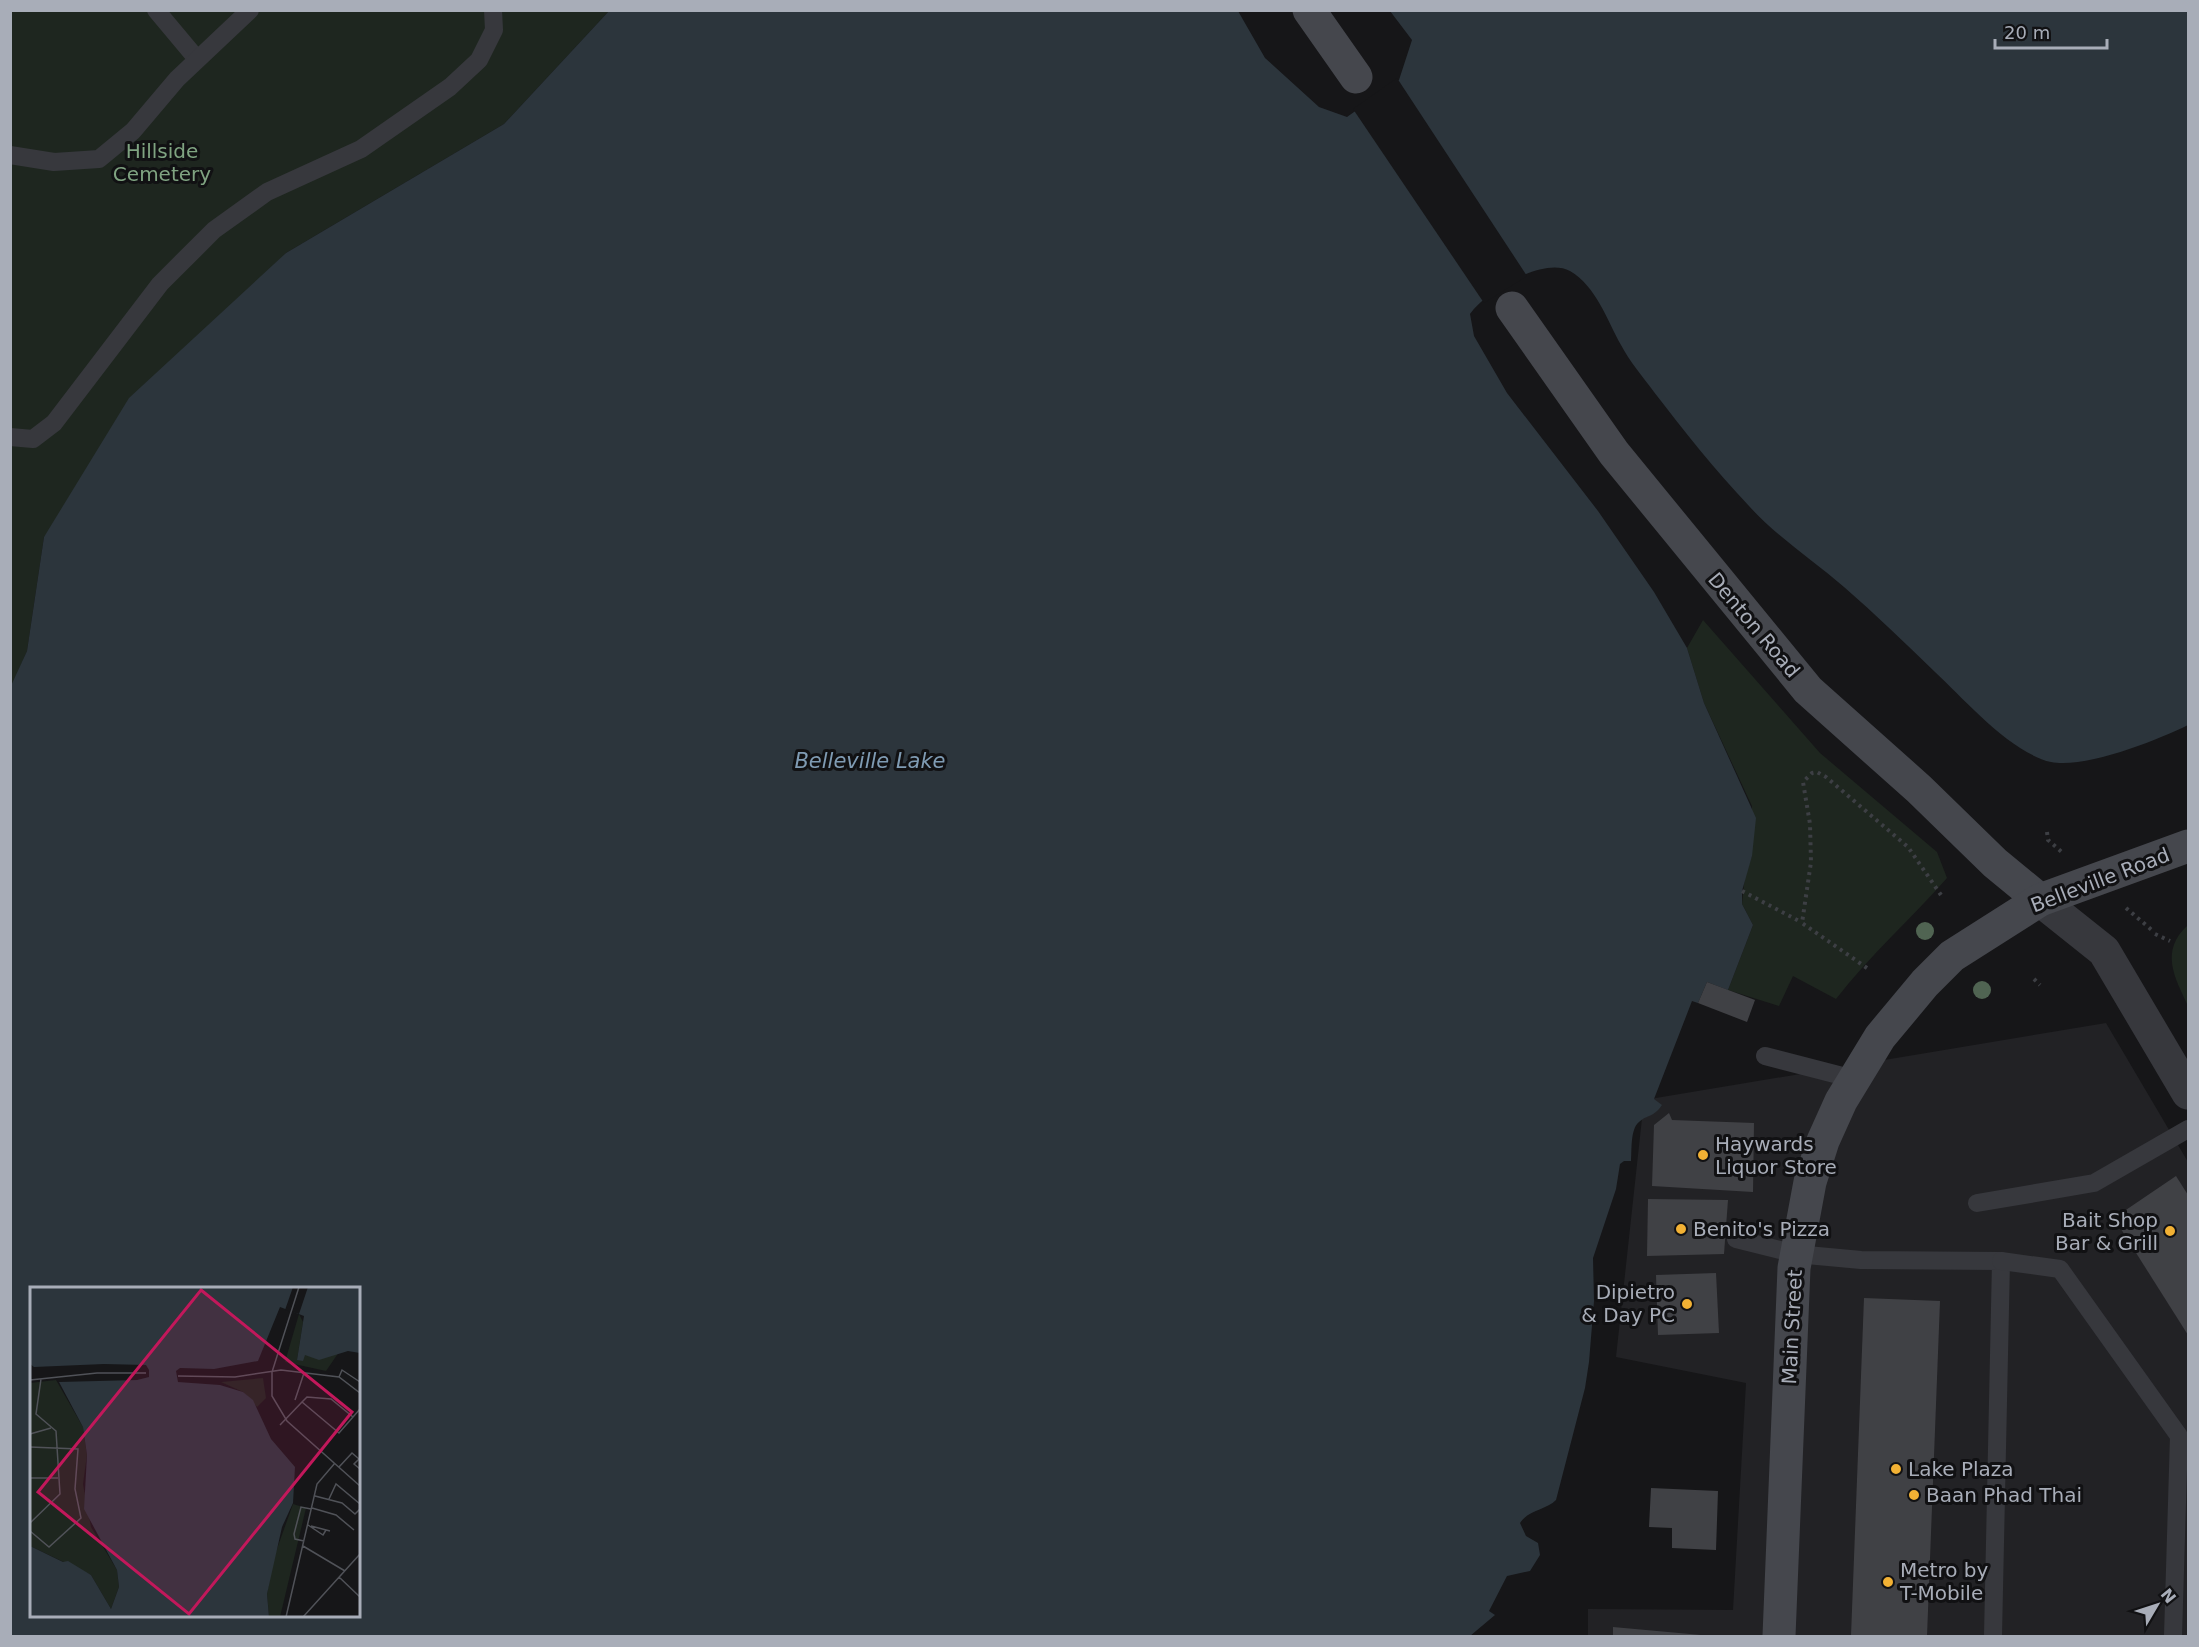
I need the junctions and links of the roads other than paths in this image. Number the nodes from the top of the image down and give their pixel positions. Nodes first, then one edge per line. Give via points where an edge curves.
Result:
1 (156, 10) edge
2 (250, 10) edge
3 (494, 10) edge
4 (1309, 10) edge
5 (197, 59) junction
6 (1356, 77) dead end
7 (10, 155) edge
8 (1512, 308) dead end
9 (10, 437) edge
10 (2188, 846) edge
11 (2040, 900) junction
12 (1904, 1008) joint
13 (1765, 1056) dead end
14 (1854, 1079) junction
15 (2188, 1093) edge
16 (2188, 1129) edge
17 (1977, 1203) dead end
18 (1737, 1239) dead end
19 (1796, 1254) junction
20 (2001, 1262) junction
21 (1779, 1636) edge
22 (1993, 1636) edge
23 (2173, 1636) edge

1 - 5 lane
2 - 5 lane
3 - 9 lane via 494,30 479,60 450,87 361,149 267,192 214,230 160,284 54,423 33,439
4 - 6 main road
5 - 7 lane via 133,131 99,159 54,162
8 - 11 main road, Denton Road via 1614,453 1808,690
10 - 11 main road, Belleville Road
11 - 12 main road, Belleville Road via 1952,956
11 - 15 street via 2104,951
12 - 14 main road, Main Street
13 - 14 lane
14 - 19 main road, Main Street via 1820,1151
16 - 17 lane via 2094,1183
18 - 19 lane
19 - 20 lane via 1861,1260
19 - 21 main road, Main Street
20 - 22 lane
20 - 23 lane via 2060,1269 2179,1436

